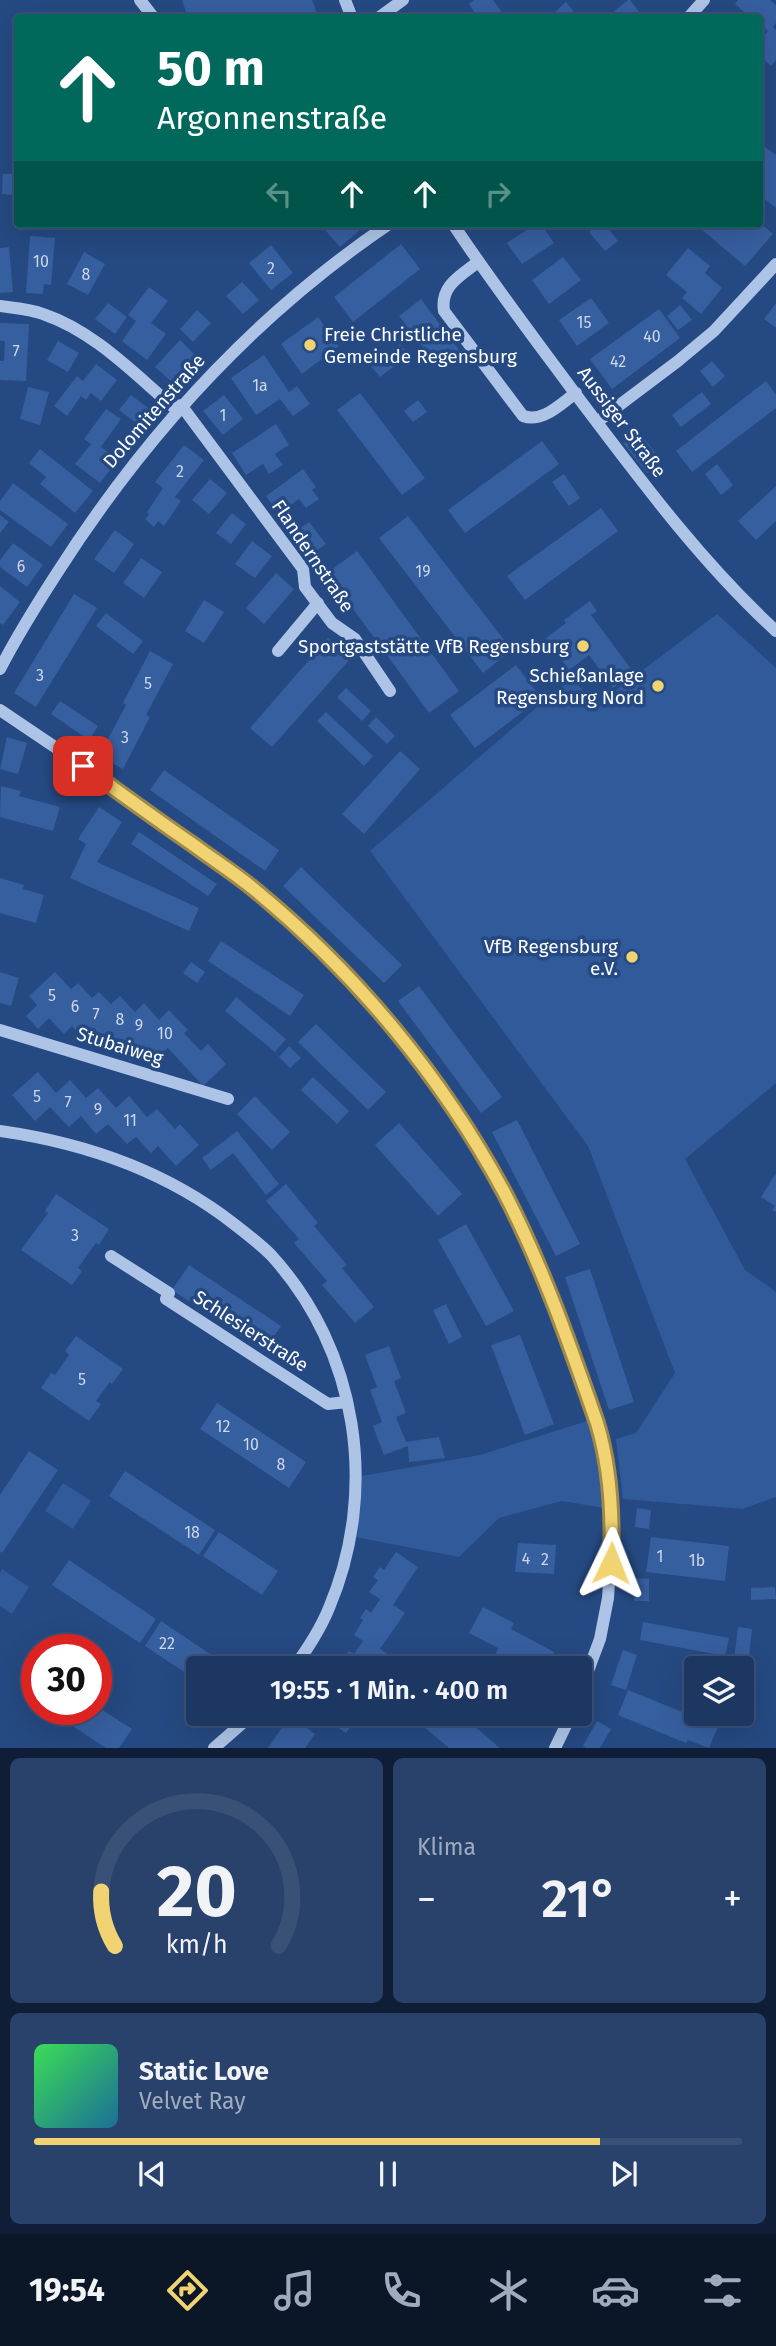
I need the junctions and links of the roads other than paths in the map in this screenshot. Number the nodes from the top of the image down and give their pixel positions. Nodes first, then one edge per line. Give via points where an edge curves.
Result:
1 (140, 0) edge
2 (403, 0) edge
3 (704, 0) edge
4 (151, 14) edge
5 (384, 14) edge
6 (692, 14) edge
7 (384, 228) edge
8 (456, 228) edge
9 (478, 262) junction
10 (776, 264) edge
11 (0, 306) edge
12 (576, 393) junction
13 (179, 407) junction
14 (597, 422) junction
15 (318, 603) junction
16 (776, 631) edge
17 (278, 651) dead end
18 (0, 669) edge
19 (390, 691) dead end
20 (0, 710) edge
21 (0, 1030) edge
22 (228, 1099) dead end
23 (0, 1131) edge
24 (111, 1256) dead end
25 (347, 1402) junction
26 (302, 1656) edge
27 (592, 1661) edge
28 (239, 1726) edge
29 (566, 1726) edge
30 (214, 1748) edge
31 (555, 1748) edge

1 - 4 street
2 - 5 street
3 - 6 street
7 - 13 street, Dolomitenstraße via 286,303
8 - 9 street, Aussiger Straße
9 - 12 street, Aussiger Straße
9 - 12 street via 451,282 442,301 444,311 523,415 542,417
10 - 14 street via 714,331
11 - 13 street, Flandernstraße via 41,313 68,324
12 - 14 street, Aussiger Straße
13 - 15 street, Flandernstraße via 303,569 306,587
13 - 18 street, Dolomitenstraße via 87,526
14 - 16 street, Aussiger Straße via 675,525
15 - 17 street
15 - 19 street, Flandernstraße via 332,624 355,639
20 - 27 street via 254,889 371,1000 466,1128 504,1192 555,1308 604,1447 613,1519 608,1598
21 - 22 street, Stubaiweg
23 - 25 street, Schlesierstraße via 98,1153 161,1177 221,1214 270,1254 300,1293 328,1344
24 - 25 street, Schlesierstraße via 169,1293 166,1299 328,1404
25 - 26 street, Schlesierstraße via 357,1469 354,1515 329,1609
28 - 30 street
29 - 31 street

